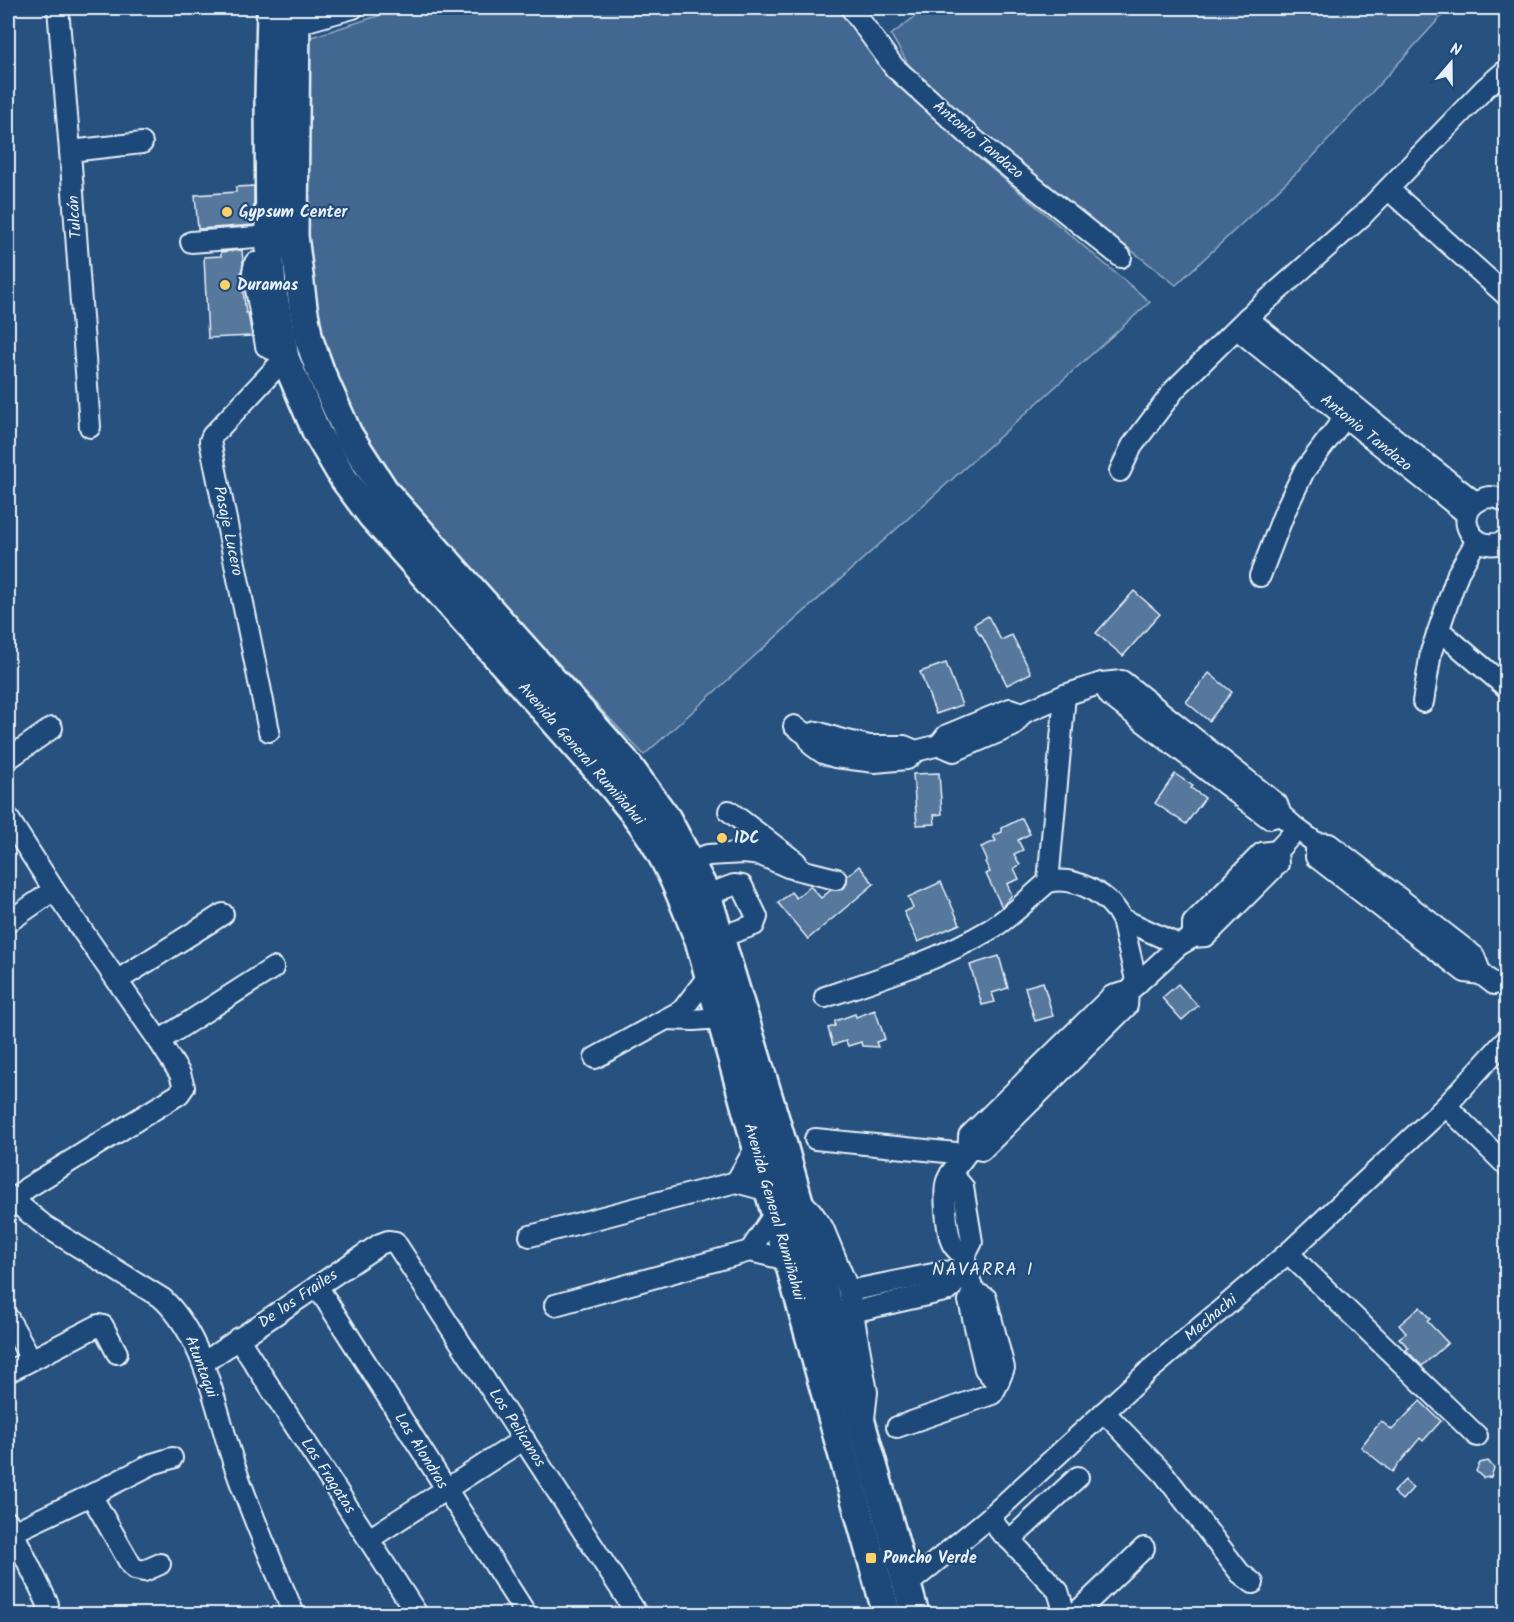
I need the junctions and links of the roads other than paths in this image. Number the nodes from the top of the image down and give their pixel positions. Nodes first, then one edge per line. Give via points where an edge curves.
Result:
1 (58, 8) edge
2 (271, 8) edge
3 (353, 8) edge
4 (851, 8) edge
5 (296, 16) edge
6 (1506, 70) edge
7 (142, 143) dead end
8 (70, 151) junction
9 (1388, 189) junction
10 (191, 242) dead end
11 (270, 248) junction
12 (1121, 256) dead end
13 (1506, 295) edge
14 (1242, 323) junction
15 (284, 354) junction
16 (1349, 411) junction
17 (90, 427) dead end
18 (1120, 471) dead end
19 (1505, 495) edge
20 (1471, 508) junction
21 (1477, 540) junction
22 (1506, 540) edge
23 (1260, 576) dead end
24 (1439, 630) junction
25 (1506, 687) edge
26 (1065, 695) junction
27 (1423, 702) dead end
28 (52, 728) dead end
29 (269, 731) dead end
30 (800, 731) dead end
31 (8, 759) edge
32 (729, 811) dead end
33 (8, 818) edge
34 (1297, 829) junction
35 (690, 861) junction
36 (810, 873) junction
37 (836, 879) dead end
38 (1048, 882) junction
39 (54, 890) junction
40 (707, 895) junction
41 (223, 914) dead end
42 (1122, 919) junction
43 (8, 922) edge
44 (720, 937) junction
45 (1186, 941) junction
46 (273, 968) dead end
47 (709, 975) junction
48 (1488, 979) dead end
49 (118, 980) junction
50 (1132, 988) junction
51 (825, 997) dead end
52 (720, 1018) junction
53 (666, 1019) junction
54 (1506, 1040) edge
55 (159, 1041) junction
56 (595, 1058) dead end
57 (1446, 1106) junction
58 (815, 1139) dead end
59 (756, 1147) junction
60 (968, 1150) junction
61 (1506, 1165) edge
62 (736, 1182) junction
63 (10, 1198) edge
64 (798, 1198) junction
65 (772, 1202) junction
66 (530, 1236) dead end
67 (396, 1242) joint
68 (750, 1251) junction
69 (1288, 1253) junction
70 (788, 1260) junction
71 (965, 1264) junction
72 (317, 1286) junction
73 (849, 1291) junction
74 (555, 1305) dead end
75 (852, 1312) junction
76 (8, 1318) edge
77 (238, 1338) junction
78 (117, 1353) dead end
79 (32, 1359) junction
80 (203, 1363) junction
81 (8, 1372) edge
82 (1104, 1412) junction
83 (862, 1427) junction
84 (897, 1427) dead end
85 (1477, 1436) dead end
86 (524, 1439) junction
87 (172, 1458) dead end
88 (1078, 1477) dead end
89 (445, 1489) junction
90 (91, 1495) junction
91 (990, 1517) junction
92 (10, 1527) edge
93 (369, 1539) junction
94 (1010, 1540) junction
95 (1144, 1548) dead end
96 (160, 1564) dead end
97 (1253, 1583) dead end
98 (906, 1586) junction
99 (47, 1614) edge
100 (294, 1614) edge
101 (417, 1614) edge
102 (526, 1614) edge
103 (637, 1614) edge
104 (887, 1614) edge
105 (915, 1614) edge
106 (1065, 1614) edge
107 (1075, 1614) edge

1 - 8 street, Tulcán
2 - 11 highway, Avenida General Rumiñahui
3 - 5 street
4 - 12 street, Antonio Tandazo via 894,67 970,136
5 - 35 highway, Avenida General Rumiñahui via 294,236 299,282 309,340 348,434 386,493 624,760 667,819
6 - 9 street
7 - 8 street
8 - 17 street, Tulcán
9 - 13 street
9 - 14 street
10 - 11 street
11 - 15 highway, Avenida General Rumiñahui
14 - 16 street, Antonio Tandazo
14 - 18 street via 1175,389 1132,446
15 - 29 street, Pasaje Lucero via 210,441
15 - 47 highway, Avenida General Rumiñahui via 317,433 371,515 644,826 685,906
16 - 20 street, Antonio Tandazo
16 - 23 street via 1304,471
19 - 20 street via 1483,498
20 - 21 street via 1468,529
21 - 22 street via 1492,545
21 - 24 street via 1458,573
24 - 25 street
24 - 27 street via 1431,652
26 - 30 street via 1023,712 1013,726 954,751 939,745 916,751 904,746 869,746
26 - 34 street via 1102,682 1110,696 1269,818 1281,815
26 - 38 street
28 - 31 street
32 - 36 street
33 - 39 street
34 - 45 street via 1277,851 1262,853 1193,923
34 - 48 street via 1316,843 1316,857 1465,972
35 - 36 street via 708,855 744,853 761,855
35 - 40 highway, Avenida General Rumiñahui
36 - 37 street
38 - 42 street via 1058,879 1094,890
38 - 51 street via 993,928 947,952
39 - 43 street
39 - 49 street
40 - 44 highway, Avenida General Rumiñahui
40 - 44 street via 742,886 757,917 754,925
41 - 49 street
42 - 45 street
42 - 50 street
44 - 64 highway, Avenida General Rumiñahui
45 - 50 street
46 - 55 street
47 - 52 highway, Avenida General Rumiñahui
47 - 53 street via 684,1008
49 - 55 street
50 - 60 street via 1112,996 969,1136
52 - 53 street
52 - 59 highway, Avenida General Rumiñahui
53 - 56 street
54 - 57 street, Machachi
55 - 63 street via 180,1074 183,1090
57 - 61 street
57 - 69 street, Machachi
58 - 60 street
59 - 62 street
59 - 65 highway, Avenida General Rumiñahui
60 - 71 street via 945,1187 952,1244
62 - 65 street
62 - 66 street
63 - 80 street, Atuntaqui via 54,1231 163,1299 175,1310
64 - 73 street via 823,1228
64 - 83 highway, Avenida General Rumiñahui
65 - 68 street
65 - 70 highway, Avenida General Rumiñahui
67 - 72 street, De los Frailes via 380,1244
67 - 86 street, Los Pelicanos
68 - 70 street
68 - 74 street
69 - 82 street, Machachi
69 - 85 street
70 - 104 highway, Avenida General Rumiñahui
71 - 73 street
71 - 75 street via 949,1290
71 - 84 street via 973,1292 986,1298 1004,1368 995,1392
72 - 77 street, De los Frailes
72 - 89 street, Las Alondras
73 - 75 street
75 - 83 street via 867,1392
76 - 79 street
77 - 80 street, De los Frailes
77 - 93 street, Las Fragatas
78 - 79 street via 101,1324
79 - 81 street
80 - 100 street, Atuntaqui via 236,1469
82 - 91 street, Machachi
82 - 97 street via 1164,1474 1240,1573
83 - 98 highway, Avenida General Rumiñahui
86 - 89 street
86 - 103 street, Los Pelicanos
87 - 90 street
88 - 94 street
89 - 93 street
89 - 102 street, Las Alondras
90 - 92 street
90 - 96 street via 131,1565 144,1571
91 - 94 street
91 - 98 street, Machachi
92 - 99 street via 48,1604
93 - 101 street, Las Fragatas
94 - 106 street via 1058,1591
95 - 107 street
98 - 105 highway, Avenida General Rumiñahui

